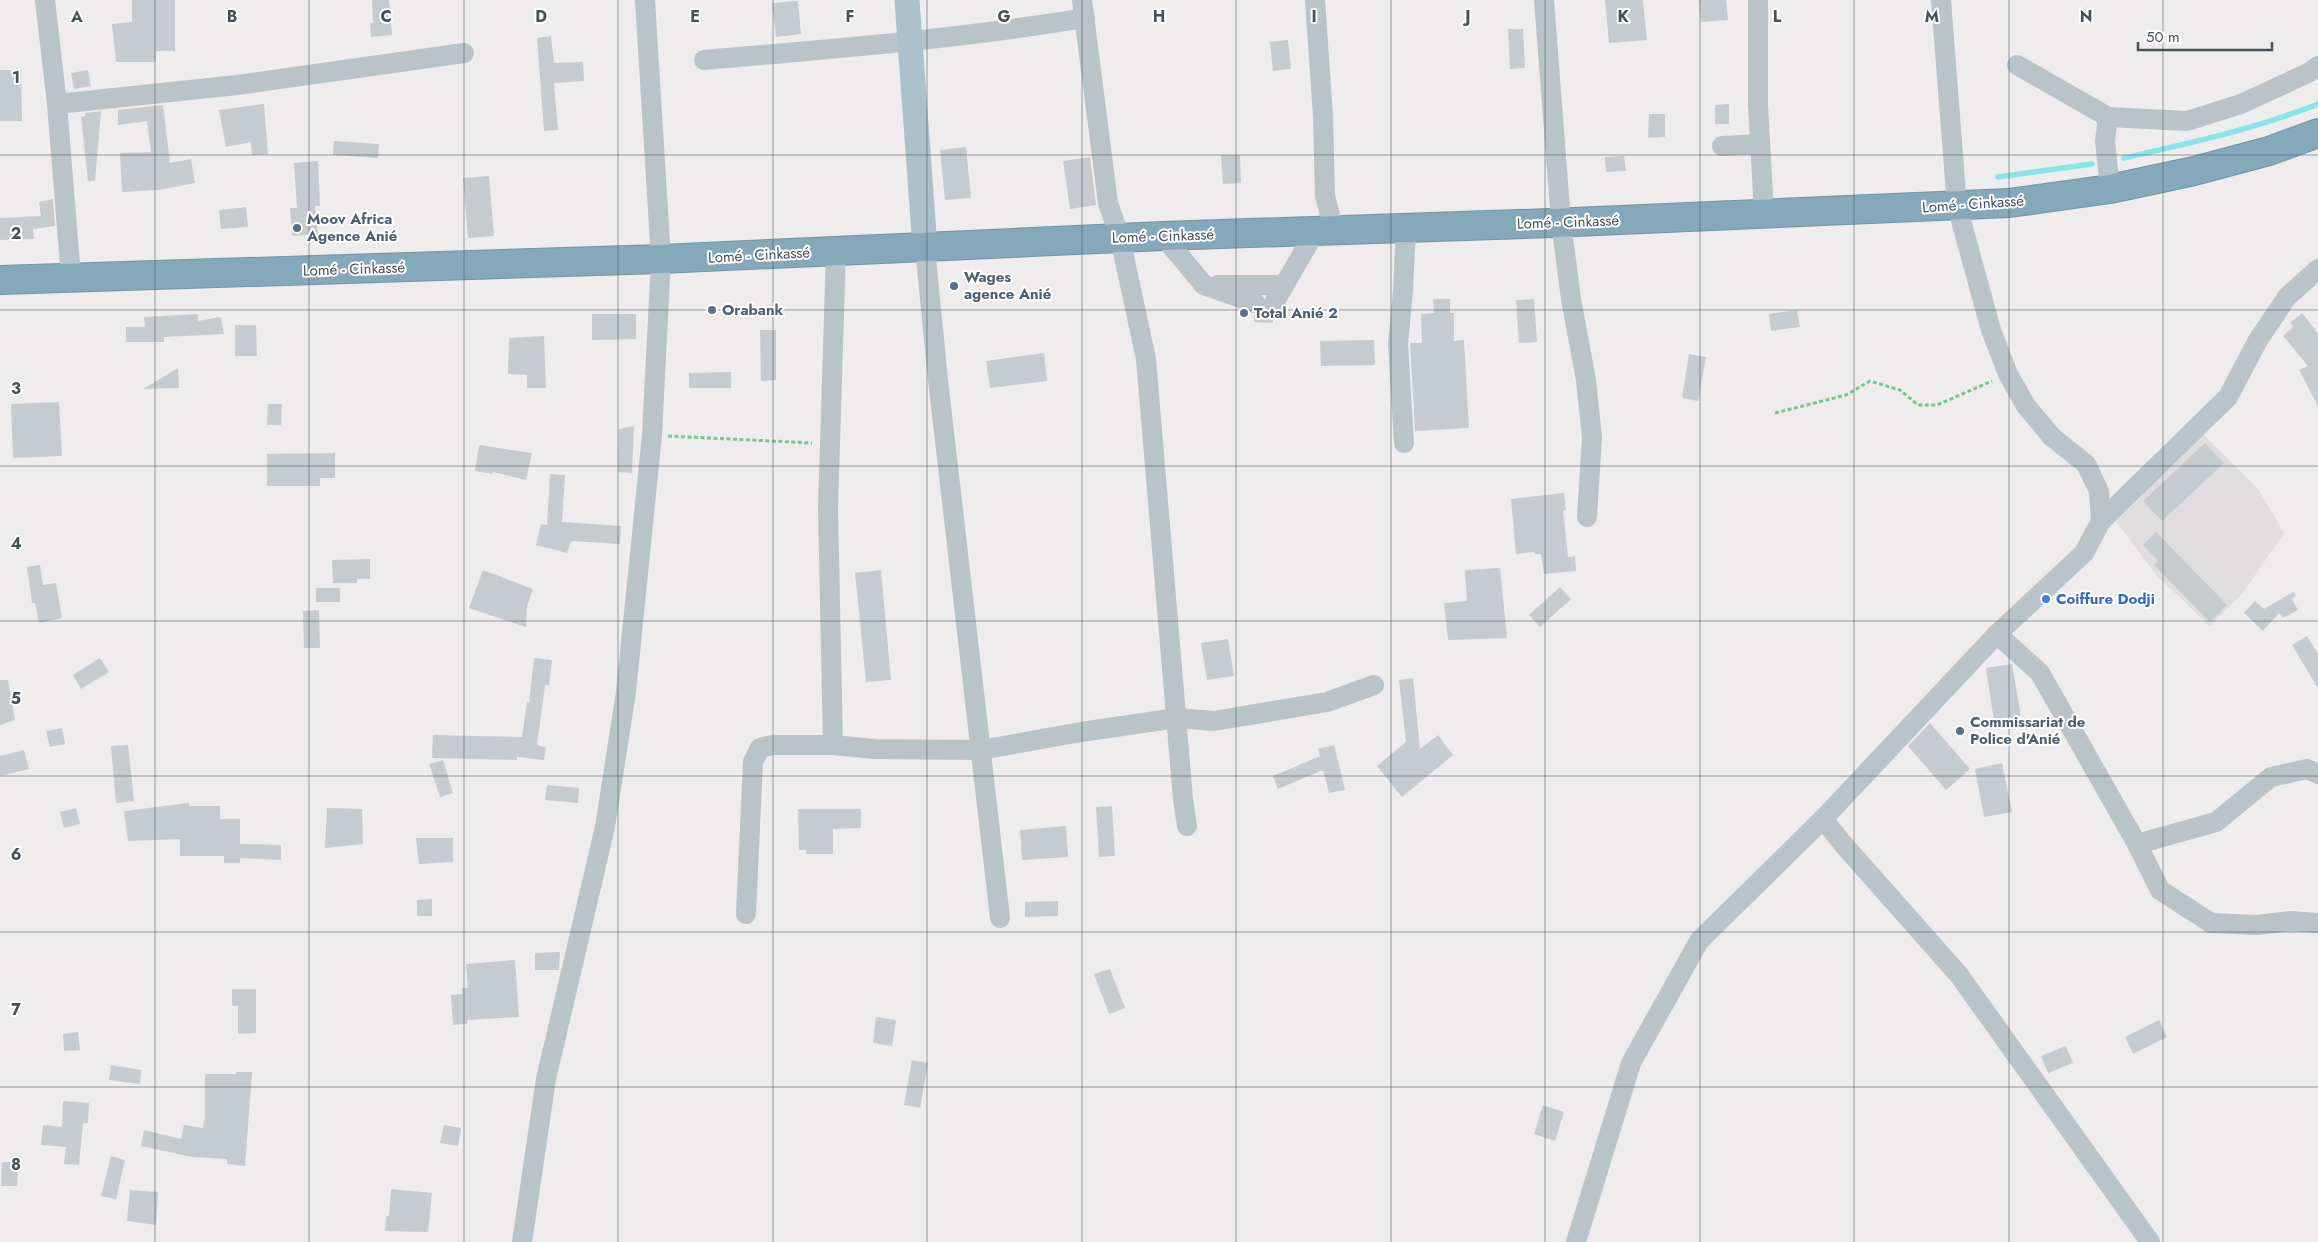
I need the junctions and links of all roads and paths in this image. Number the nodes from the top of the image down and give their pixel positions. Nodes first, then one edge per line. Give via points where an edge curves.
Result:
1 (45, 0) edge
2 (645, 0) edge
3 (907, 0) edge
4 (1315, 0) edge
5 (1544, 0) edge
6 (1758, 0) edge
7 (1941, 0) edge
8 (1083, 9) edge
9 (910, 42) junction
10 (464, 53) dead end
11 (704, 60) dead end
12 (2017, 65) dead end
13 (2318, 66) edge
14 (57, 104) junction
15 (2108, 117) junction
16 (2318, 133) edge
17 (1760, 144) junction
18 (1722, 146) dead end
19 (2110, 189) junction
20 (1957, 206) junction
21 (1764, 213) junction
22 (1561, 222) junction
23 (1406, 228) junction
24 (1324, 231) junction
25 (1163, 236) junction
26 (1120, 238) junction
27 (926, 248) junction
28 (836, 251) junction
29 (661, 259) junction
30 (2318, 269) edge
31 (71, 277) junction
32 (0, 280) edge
33 (1204, 284) junction
34 (1284, 284) junction
35 (2008, 374) junction
36 (1775, 413) dead end
37 (652, 436) junction
38 (1404, 443) dead end
39 (830, 444) junction
40 (1587, 518) dead end
41 (2101, 521) junction
42 (1997, 634) junction
43 (1374, 685) dead end
44 (1177, 718) junction
45 (834, 745) junction
46 (981, 750) junction
47 (2318, 774) edge
48 (1823, 818) junction
49 (1188, 826) dead end
50 (2138, 844) junction
51 (746, 914) dead end
52 (1000, 918) dead end
53 (2318, 923) edge
54 (522, 1242) edge
55 (1576, 1242) edge
56 (2150, 1242) edge

1 - 14 street
2 - 29 street
3 - 9 main road
4 - 24 street
5 - 22 street
6 - 17 street
7 - 20 street
8 - 9 street via 1019,28
8 - 26 street via 1108,203
9 - 11 street
9 - 27 main road
10 - 14 street via 237,85
12 - 15 street
13 - 15 street via 2241,104 2187,121
14 - 31 street
15 - 19 street via 2105,141
16 - 19 highway, Lomé - Cinkassé via 2204,169
17 - 18 street
17 - 21 street
19 - 20 highway, Lomé - Cinkassé via 2009,203
20 - 21 highway, Lomé - Cinkassé
20 - 35 street via 1991,330
21 - 22 highway, Lomé - Cinkassé
22 - 23 highway, Lomé - Cinkassé
22 - 40 street via 1592,437
23 - 24 highway, Lomé - Cinkassé
23 - 38 street via 1398,344
24 - 25 highway, Lomé - Cinkassé
24 - 34 street
25 - 26 highway, Lomé - Cinkassé
25 - 33 street
26 - 27 highway, Lomé - Cinkassé
26 - 44 street via 1146,359
27 - 28 highway, Lomé - Cinkassé
27 - 46 street via 940,399
28 - 29 highway, Lomé - Cinkassé
28 - 39 street
29 - 31 highway, Lomé - Cinkassé
29 - 37 street
30 - 41 street via 2287,297 2258,340 2228,397
31 - 32 highway, Lomé - Cinkassé
33 - 34 street
33 - 34 street via 1264,303
35 - 36 path via 1937,405 1918,405 1900,390 1870,381 1846,395
35 - 41 street via 2026,406 2052,437 2086,464 2099,491
37 - 39 path
37 - 54 street via 626,692 606,817 546,1079
39 - 45 street via 828,508
41 - 42 street via 2084,553
42 - 48 street
42 - 50 street via 2040,673
43 - 44 street via 1327,702 1214,721
44 - 46 street
44 - 49 street
45 - 46 street via 874,749
45 - 51 street via 772,745 760,748 753,762
46 - 52 street
47 - 50 street via 2307,769 2271,777 2216,822
48 - 55 street via 1699,941 1631,1063
48 - 56 street via 1959,975
50 - 53 street via 2160,890 2211,923

